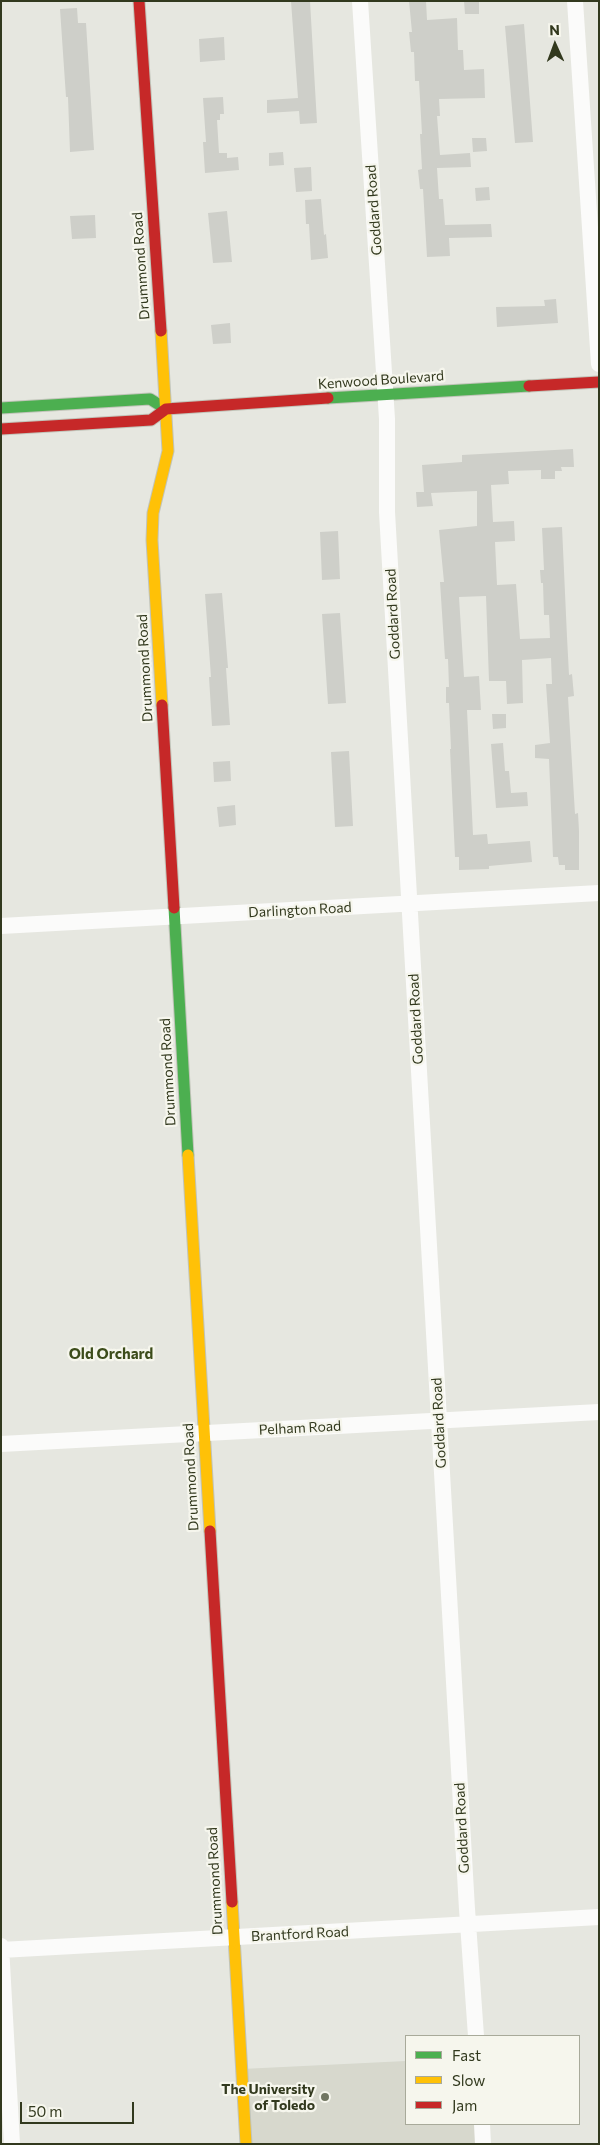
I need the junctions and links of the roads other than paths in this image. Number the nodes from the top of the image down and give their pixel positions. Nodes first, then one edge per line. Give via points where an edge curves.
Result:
1 (139, 1) edge
2 (360, 1) edge
3 (575, 1) edge
4 (599, 364) edge
5 (599, 382) edge
6 (386, 394) junction
7 (1, 408) edge
8 (166, 409) junction
9 (1, 429) edge
10 (599, 893) edge
11 (410, 904) junction
12 (174, 917) junction
13 (1, 926) edge
14 (599, 1412) edge
15 (439, 1421) junction
16 (204, 1433) junction
17 (1, 1444) edge
18 (599, 1917) edge
19 (468, 1924) junction
20 (233, 1938) junction
21 (1, 1948) edge
22 (476, 2035) edge
23 (482, 2125) edge
24 (12, 2144) edge
25 (246, 2144) edge
26 (483, 2144) edge

1 - 8 street, Drummond Road
2 - 6 street, Goddard Road
3 - 4 street
5 - 6 street, Kenwood Boulevard
6 - 8 street, Kenwood Boulevard
6 - 11 street, Goddard Road via 387,512
7 - 8 street, Kenwood Boulevard via 150,399
8 - 9 street, Kenwood Boulevard via 151,420
8 - 12 street, Drummond Road via 168,451 153,513 152,540
10 - 11 street, Darlington Road
11 - 12 street, Darlington Road
11 - 15 street, Goddard Road
12 - 13 street, Darlington Road
12 - 16 street, Drummond Road
14 - 15 street, Pelham Road
15 - 16 street, Pelham Road
15 - 19 street, Goddard Road
16 - 17 street, Pelham Road
16 - 20 street, Drummond Road
18 - 19 street, Brantford Road
19 - 20 street, Brantford Road
19 - 22 street, Goddard Road
20 - 21 street, Brantford Road
20 - 25 street, Drummond Road
21 - 24 street
23 - 26 street

